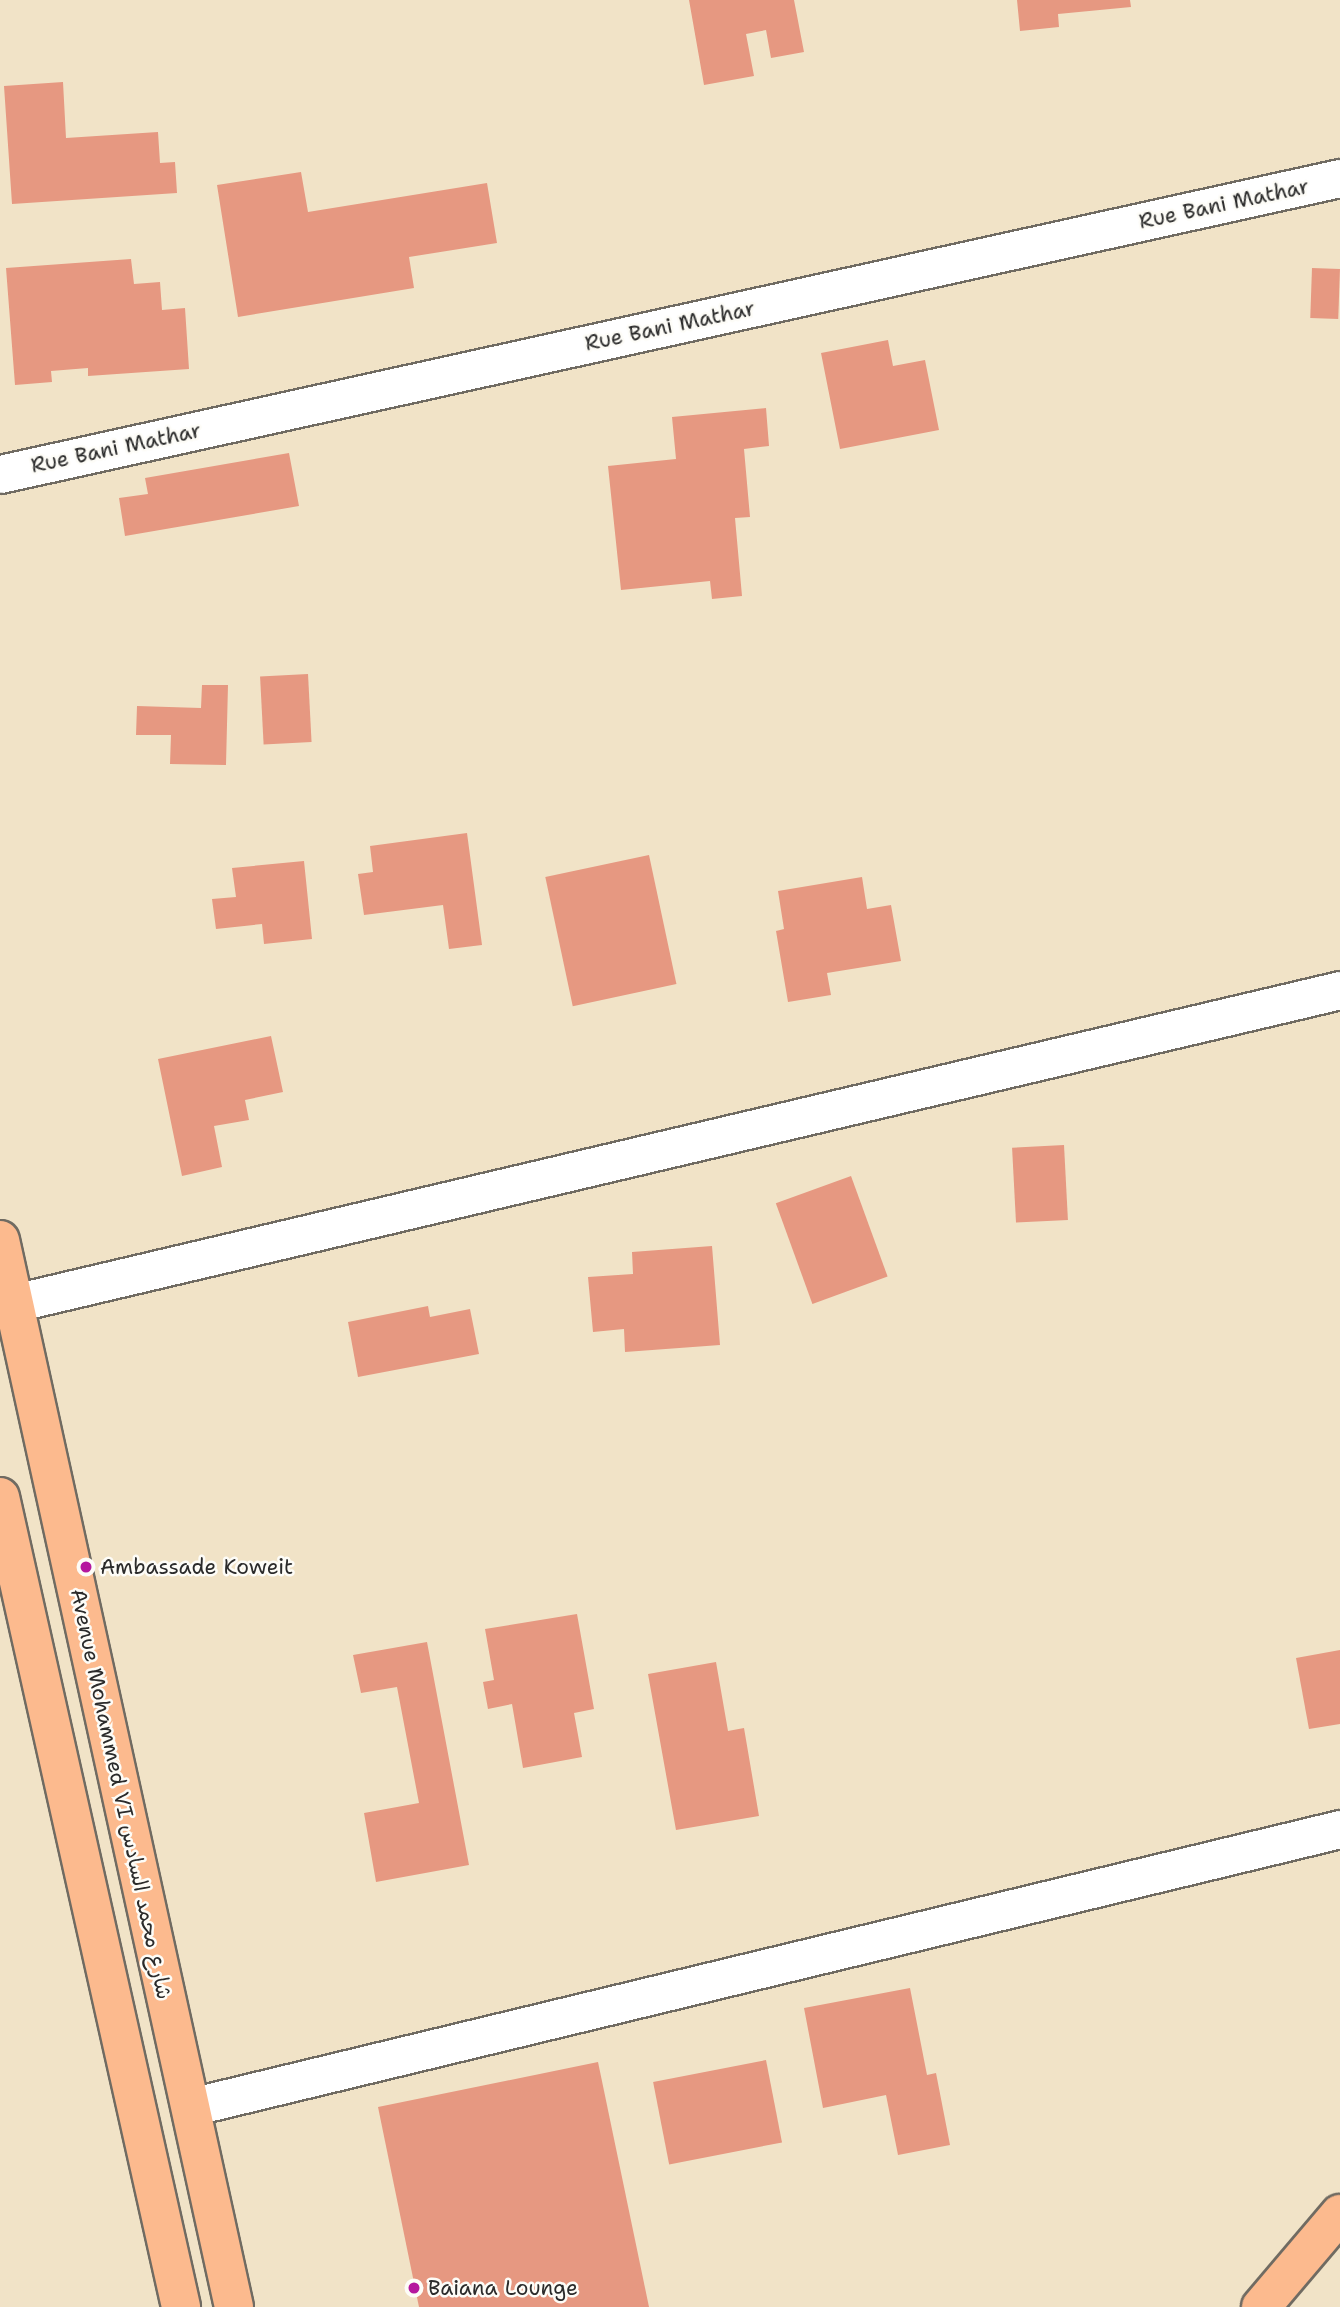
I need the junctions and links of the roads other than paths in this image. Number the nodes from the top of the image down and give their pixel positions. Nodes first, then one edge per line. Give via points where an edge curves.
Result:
1 (1340, 178) edge
2 (0, 474) edge
3 (1340, 990) edge
4 (0, 1240) edge
5 (14, 1303) junction
6 (0, 1497) edge
7 (1340, 1829) edge
8 (190, 2107) junction
9 (1340, 2214) edge
10 (181, 2307) edge
11 (234, 2307) edge
12 (1261, 2307) edge

1 - 2 street, Rue Bani Mathar
3 - 5 street
4 - 5 main road, Avenue Mohammed VI شارع محمد السادس
5 - 8 main road, Avenue Mohammed VI شارع محمد السادس
6 - 10 main road
7 - 8 street
8 - 11 main road, Avenue Mohammed VI شارع محمد السادس
9 - 12 main road

